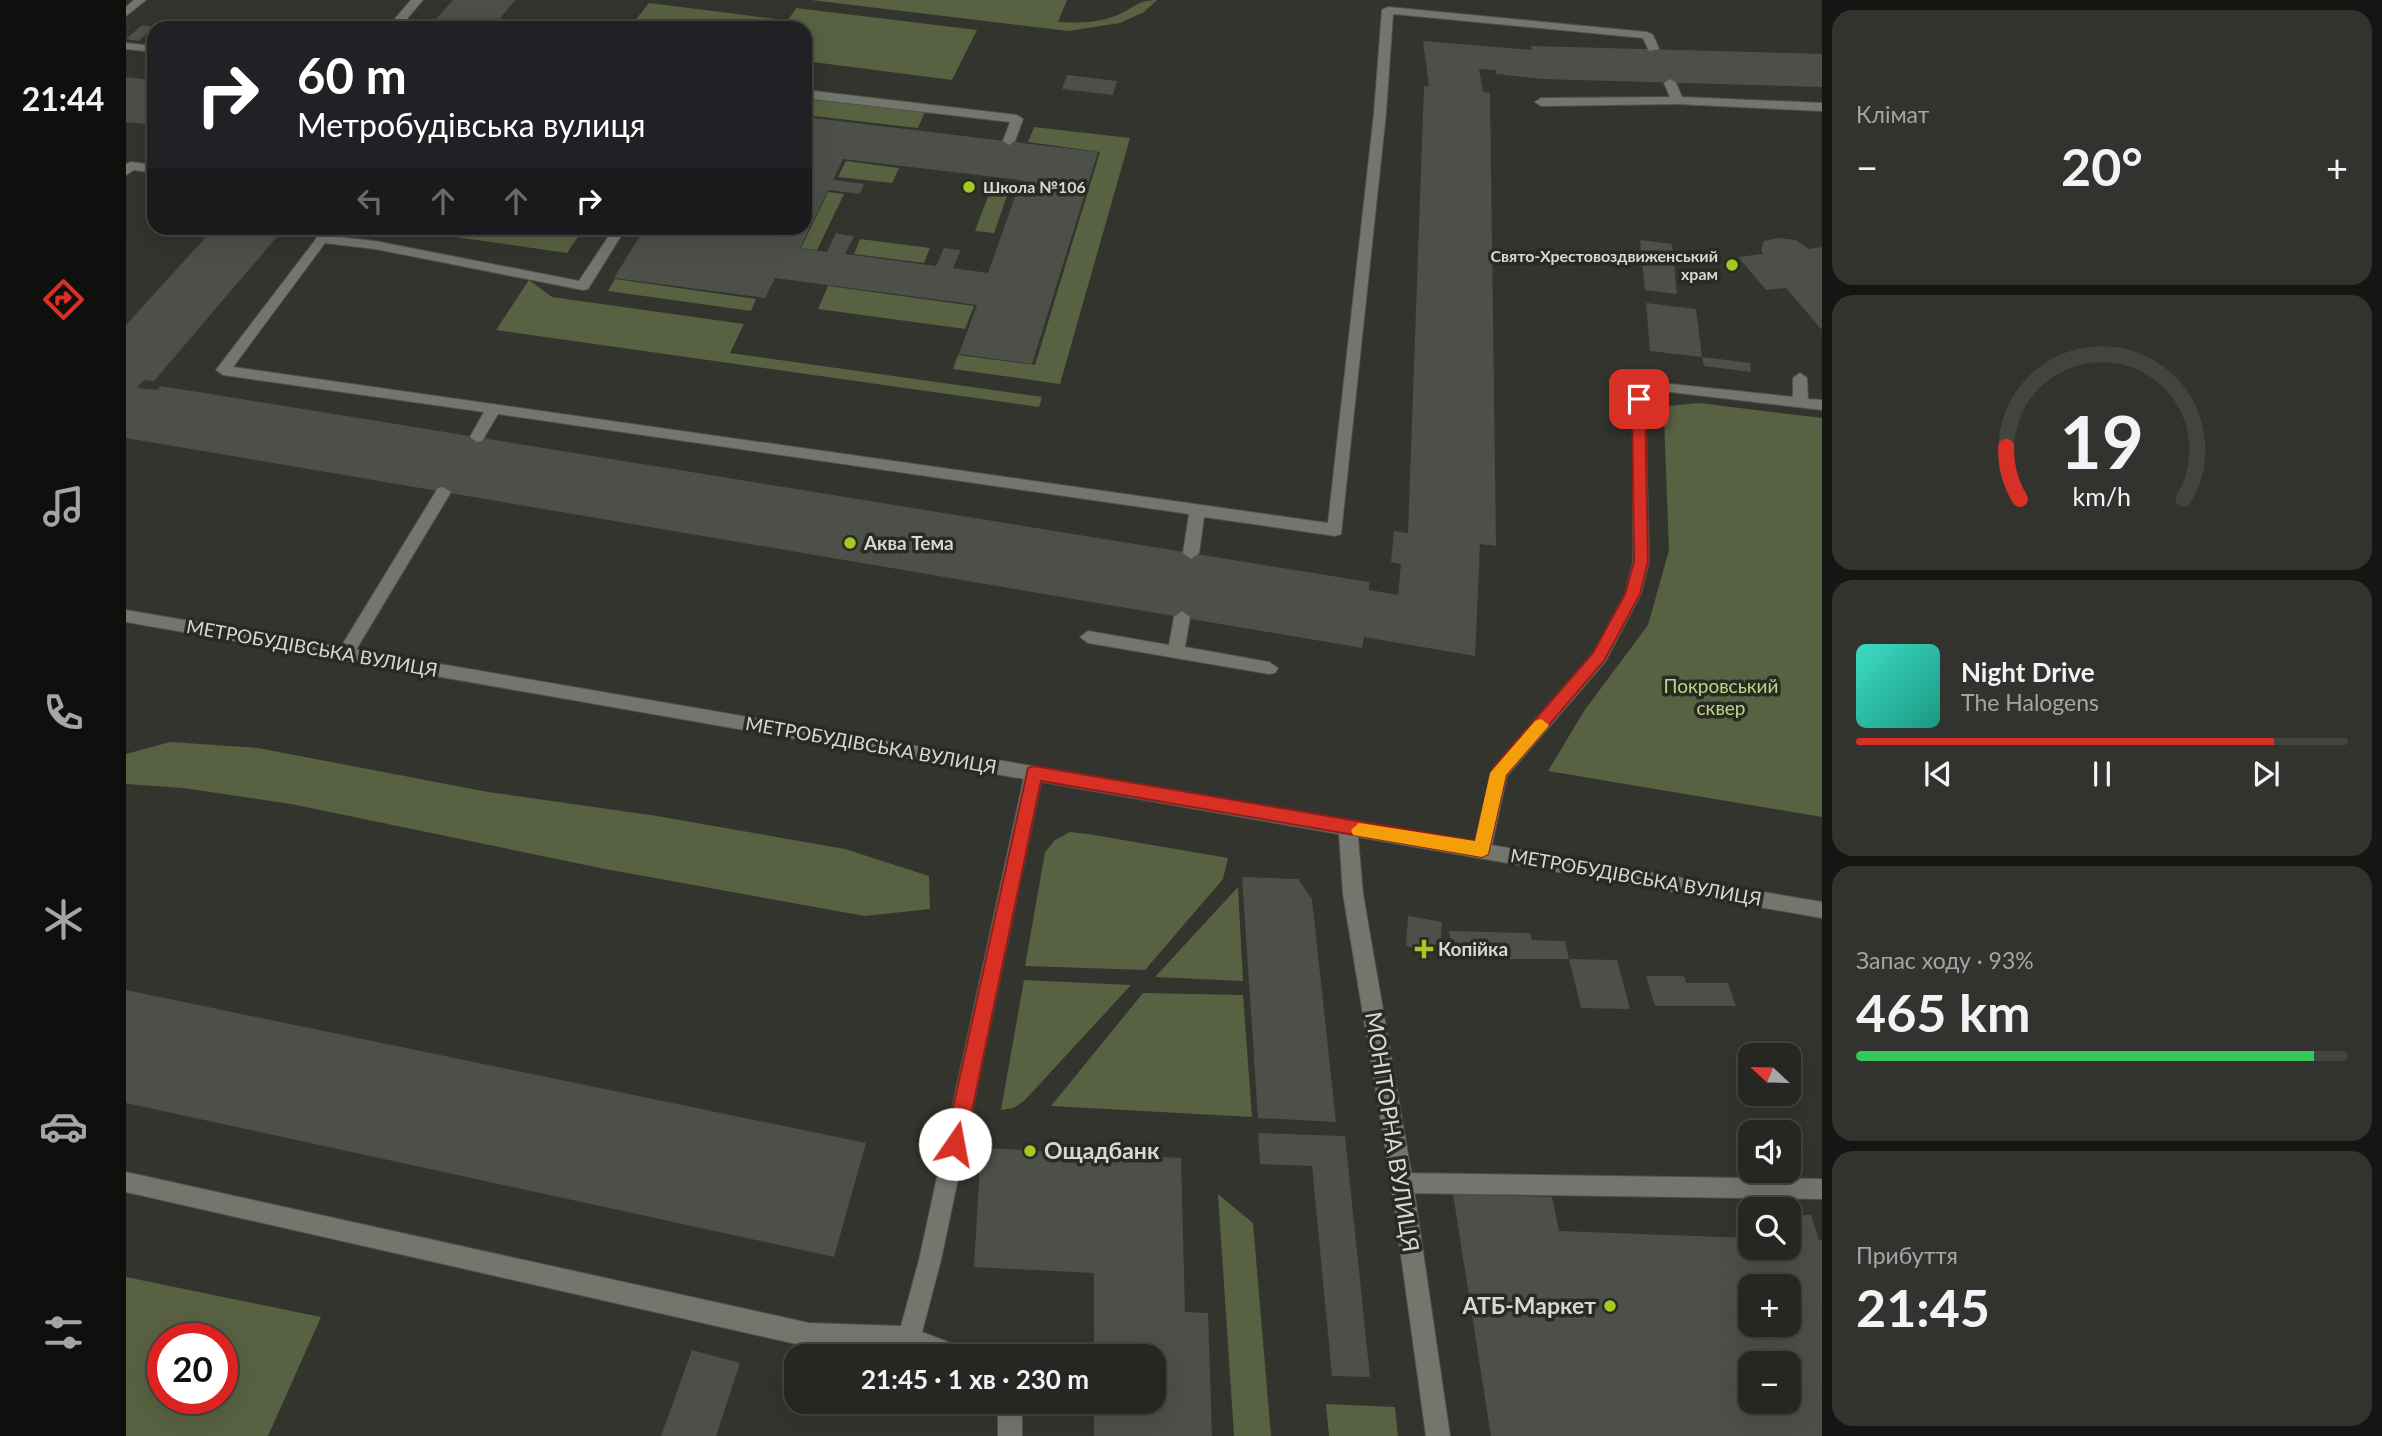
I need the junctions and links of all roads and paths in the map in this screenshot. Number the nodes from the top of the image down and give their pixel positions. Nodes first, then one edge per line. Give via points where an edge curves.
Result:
1 (140, 0) edge
2 (417, 0) edge
3 (1376, 0) edge
4 (1388, 10) junction
5 (126, 13) edge
6 (399, 21) edge
7 (126, 46) edge
8 (147, 48) edge
9 (1653, 49) dead end
10 (1670, 83) dead end
11 (812, 95) edge
12 (1678, 100) junction
13 (1541, 102) dead end
14 (1822, 107) edge
15 (1009, 141) dead end
16 (128, 167) edge
17 (147, 168) edge
18 (322, 235) edge
19 (332, 235) edge
20 (616, 235) edge
21 (1800, 378) dead end
22 (1801, 402) junction
23 (1822, 405) edge
24 (494, 408) junction
25 (477, 437) dead end
26 (443, 492) dead end
27 (1197, 510) junction
28 (1191, 553) dead end
29 (126, 616) edge
30 (1182, 617) dead end
31 (1088, 637) dead end
32 (1176, 652) junction
33 (345, 654) junction
34 (1269, 668) dead end
35 (1034, 773) junction
36 (1348, 828) junction
37 (1482, 849) junction
38 (1822, 910) edge
39 (126, 1182) edge
40 (1402, 1183) junction
41 (1822, 1189) edge
42 (909, 1338) junction
43 (925, 1344) edge
44 (1010, 1414) edge
45 (1010, 1436) edge
46 (1438, 1436) edge

1 - 5 main road
2 - 6 main road
3 - 4 main road
4 - 9 main road via 1647,35
4 - 27 main road via 1335,530
7 - 8 main road
10 - 12 main road
11 - 15 main road via 1017,119
12 - 13 main road
12 - 14 main road
16 - 17 main road
18 - 24 main road via 223,370
19 - 20 main road via 583,286
21 - 22 main road
22 - 23 main road
22 - 37 main road via 1638,383 1641,562 1633,594 1599,657 1499,773
24 - 25 main road
24 - 27 main road
26 - 33 main road
27 - 28 main road
29 - 33 main road, МЕТРОБУДІВСЬКА ВУЛИЦЯ
30 - 32 main road
31 - 32 main road
32 - 34 main road
33 - 35 main road, МЕТРОБУДІВСЬКА ВУЛИЦЯ
35 - 36 main road, МЕТРОБУДІВСЬКА ВУЛИЦЯ
35 - 42 main road via 930,1260
36 - 37 main road, МЕТРОБУДІВСЬКА ВУЛИЦЯ
36 - 40 main road, МОНІТОРНА ВУЛИЦЯ via 1353,894
37 - 38 main road, МЕТРОБУДІВСЬКА ВУЛИЦЯ
39 - 42 main road via 809,1335
40 - 41 main road
40 - 46 main road, МОНІТОРНА ВУЛИЦЯ
42 - 43 main road
44 - 45 main road

